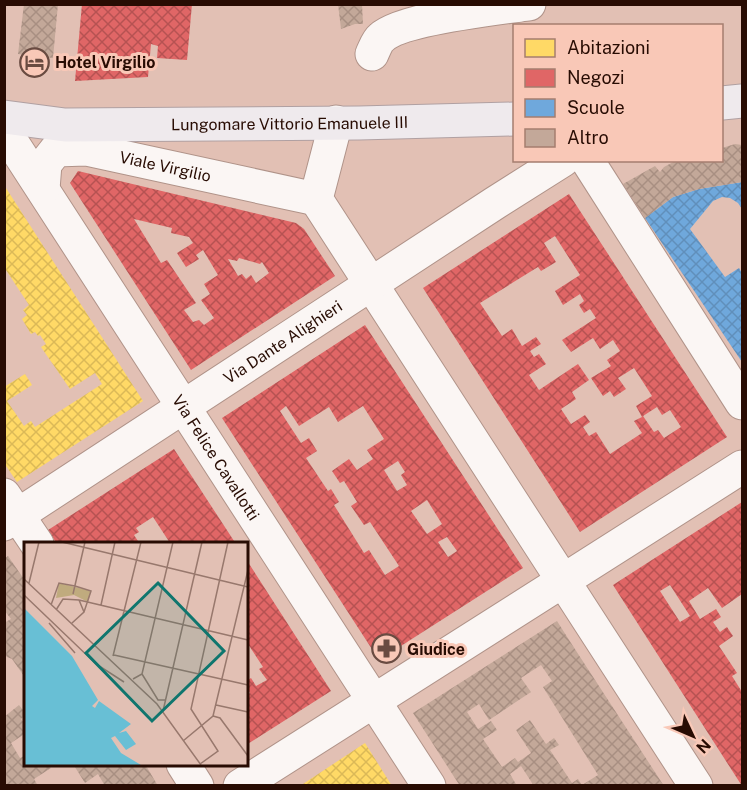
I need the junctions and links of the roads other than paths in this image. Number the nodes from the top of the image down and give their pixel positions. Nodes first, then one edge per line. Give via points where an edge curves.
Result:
1 (529, 4) edge
2 (372, 54) dead end
3 (742, 101) edge
4 (723, 103) edge
5 (4, 117) edge
6 (513, 119) edge
7 (336, 122) junction
8 (4, 130) edge
9 (560, 162) edge
10 (588, 162) edge
11 (43, 189) junction
12 (316, 199) junction
13 (372, 285) junction
14 (742, 403) edge
15 (184, 407) junction
16 (742, 467) edge
17 (9, 511) edge
18 (35, 542) edge
19 (563, 580) junction
20 (374, 701) junction
21 (184, 766) edge
22 (196, 786) edge
23 (240, 786) edge
24 (429, 786) edge
25 (696, 786) edge

1 - 2 street via 477,10 400,28 380,38
3 - 4 main road
5 - 7 main road, Lungomare Vittorio Emanuele III via 65,125
6 - 7 main road, Lungomare Vittorio Emanuele III
7 - 12 street
8 - 11 street, Via Felice Cavallotti
9 - 13 street, Via Dante Alighieri
10 - 14 street
11 - 12 street, Viale Virgilio via 45,164 56,150 86,149
11 - 15 street, Via Felice Cavallotti
12 - 13 street
13 - 15 street, Via Dante Alighieri
13 - 19 street
15 - 17 street, Via Dante Alighieri
15 - 20 street, Via Felice Cavallotti
16 - 19 street
17 - 18 street
19 - 20 street
19 - 25 street
20 - 23 street
20 - 24 street, Via Felice Cavallotti
21 - 22 street

